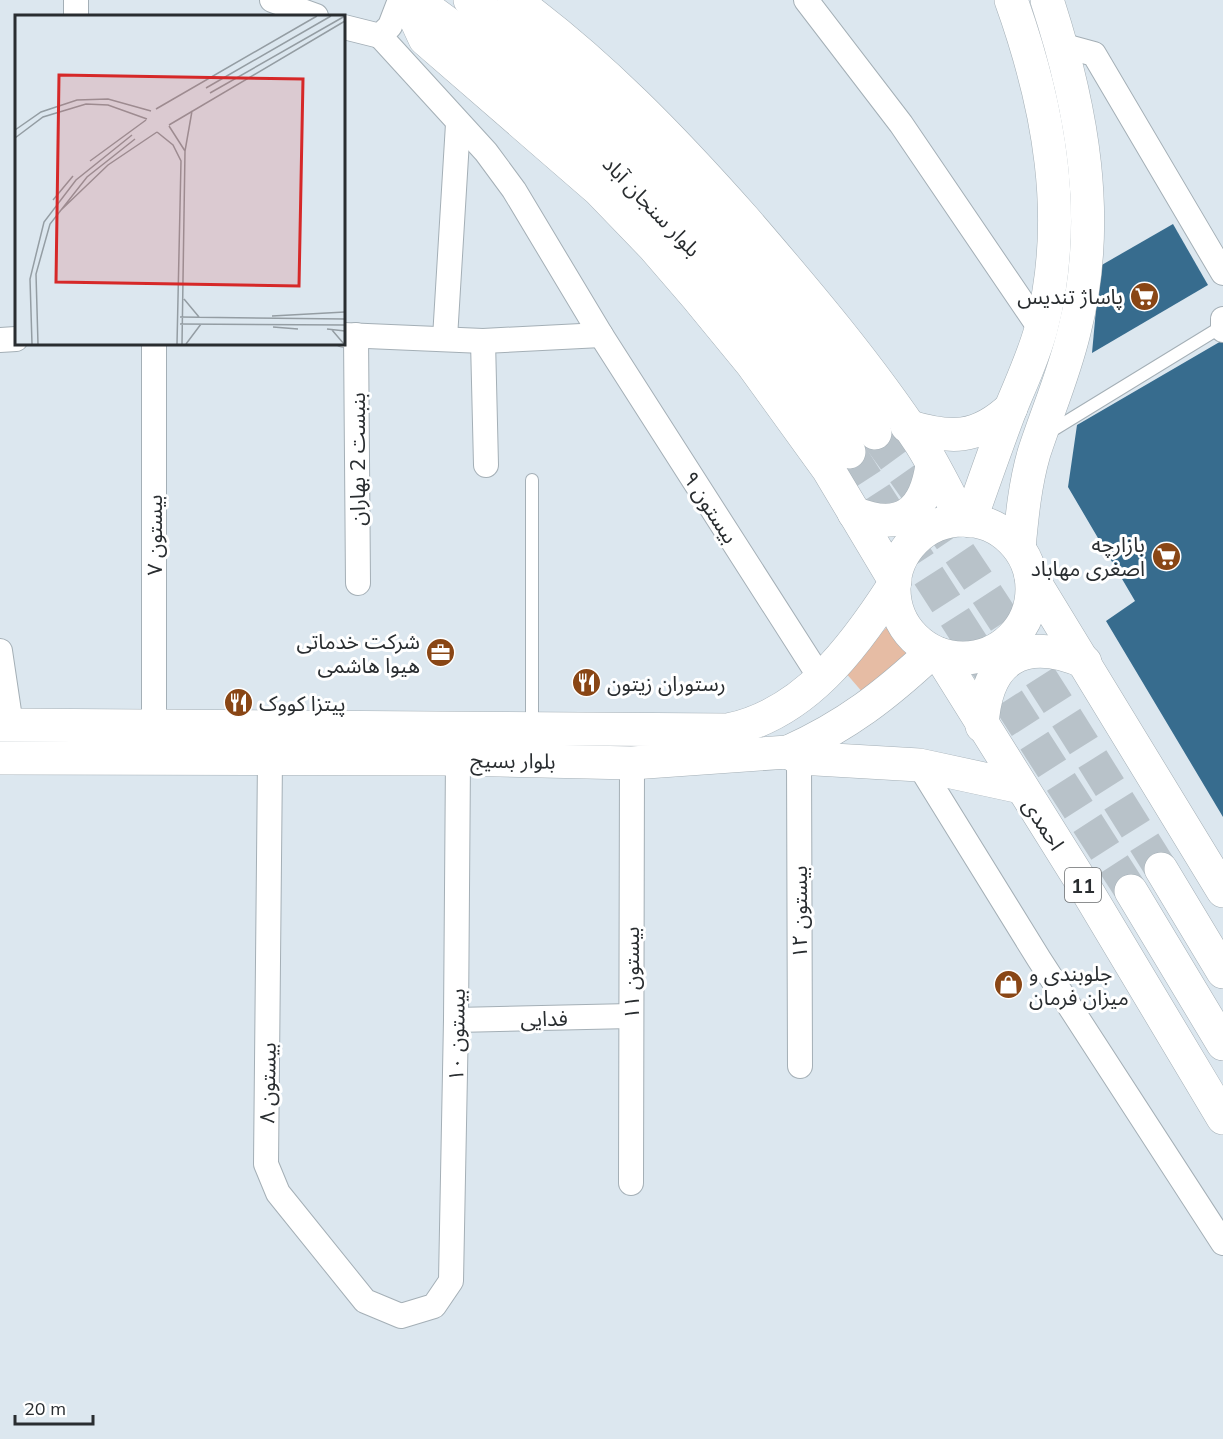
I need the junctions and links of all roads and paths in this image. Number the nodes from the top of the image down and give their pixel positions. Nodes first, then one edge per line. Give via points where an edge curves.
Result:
1 (267, 0) edge
2 (272, 0) edge
3 (400, 0) edge
4 (407, 0) edge
5 (415, 0) edge
6 (470, 0) edge
7 (514, 0) edge
8 (806, 0) edge
9 (1011, 0) edge
10 (1047, 0) edge
11 (266, 15) edge
12 (313, 15) edge
13 (345, 27) edge
14 (380, 36) junction
15 (1061, 45) junction
16 (458, 124) junction
17 (1223, 273) edge
18 (1222, 325) edge
19 (1041, 330) junction
20 (350, 335) edge
21 (601, 335) junction
22 (445, 338) junction
23 (15, 339) edge
24 (0, 340) edge
25 (483, 341) junction
26 (154, 345) edge
27 (1011, 408) junction
28 (907, 426) junction
29 (875, 434) tunnel mouth
30 (1040, 438) junction
31 (849, 452) tunnel mouth
32 (486, 465) dead end
33 (932, 465) junction
34 (532, 480) dead end
35 (854, 513) junction
36 (966, 520) junction
37 (1025, 562) junction
38 (358, 583) dead end
39 (895, 583) junction
40 (0, 651) edge
41 (936, 653) junction
42 (1085, 662) junction
43 (821, 679) junction
44 (845, 724) junction
45 (6, 725) edge
46 (154, 726) junction
47 (982, 726) junction
48 (532, 729) junction
49 (793, 755) junction
50 (0, 758) edge
51 (270, 759) junction
52 (458, 759) junction
53 (632, 763) junction
54 (919, 765) junction
55 (1020, 787) junction
56 (1161, 869) tunnel mouth
57 (1131, 891) tunnel mouth
58 (1223, 891) edge
59 (1223, 972) edge
60 (631, 1016) junction
61 (456, 1020) junction
62 (1223, 1044) edge
63 (800, 1066) dead end
64 (1223, 1118) edge
65 (631, 1183) dead end
66 (1223, 1243) edge
67 (434, 1306) joint

1 - 11 street
2 - 12 street
3 - 14 street via 390,26
4 - 35 main road via 426,39 562,156 653,246 752,364 828,469
5 - 31 main road, بلوار سنجان آباد via 527,84 682,234 794,373
6 - 29 main road, بلوار سنجان آباد via 602,108 678,186 754,276
7 - 28 main road via 627,96 712,184 806,292
8 - 19 street via 901,124
9 - 19 main road via 1033,71 1052,159 1054,248
10 - 15 main road
13 - 14 street
14 - 16 street, بیستون ۹
15 - 17 street via 1094,54
15 - 30 main road via 1077,110 1088,185 1087,248 1075,329
16 - 21 street, بیستون ۹ via 486,152 514,190
16 - 22 street
18 - 30 lane
19 - 27 main road
20 - 22 street
20 - 38 street, بنبست 2 بهاران
21 - 25 street
21 - 43 street, بیستون ۹
22 - 25 street
23 - 24 street
25 - 32 street
26 - 46 street, بیستون ۷
27 - 28 main road via 983,429 963,435 935,434
27 - 36 main road
28 - 33 main road
30 - 37 main road via 1023,500
33 - 35 main road via 927,491 909,514 882,522
33 - 36 main road
34 - 48 lane
35 - 39 main road
36 - 37 main road via 994,527
36 - 39 main road, 11 via 923,532 898,565
37 - 41 main road via 1032,598 1026,619 1014,637 996,651 975,658
37 - 42 main road
39 - 41 main road, 11 via 896,606 903,624 916,640
39 - 43 main road, بلوار بسیج via 849,650
40 - 45 street
41 - 44 main road
41 - 47 main road, احمدی / 11
42 - 47 main road via 1055,651 1033,650 1015,656 999,667 988,686
42 - 58 main road
43 - 44 main road
43 - 48 main road, بلوار بسیج via 773,714 728,730
44 - 49 main road
45 - 46 main road, بلوار بسیج
46 - 48 main road, بلوار بسیج
47 - 55 main road, احمدی / 11
49 - 53 main road, بلوار بسیج
49 - 54 main road, بلوار بسیج
49 - 63 street, بیستون ۱۲
50 - 51 main road, بلوار بسیج
51 - 52 main road, بلوار بسیج
51 - 67 street, بیستون ۸ via 266,1164 278,1193 365,1301 401,1316
52 - 53 main road, بلوار بسیج
52 - 61 street, بیستون ۱۰
53 - 60 street, بیستون ۱۱
54 - 55 main road, بلوار بسیج
54 - 66 street
55 - 64 main road, احمدی / 11
56 - 59 main road
57 - 62 main road
60 - 61 street, فدایی
60 - 65 street, بیستون ۱۱
61 - 67 street, بیستون ۱۰ via 451,1281

